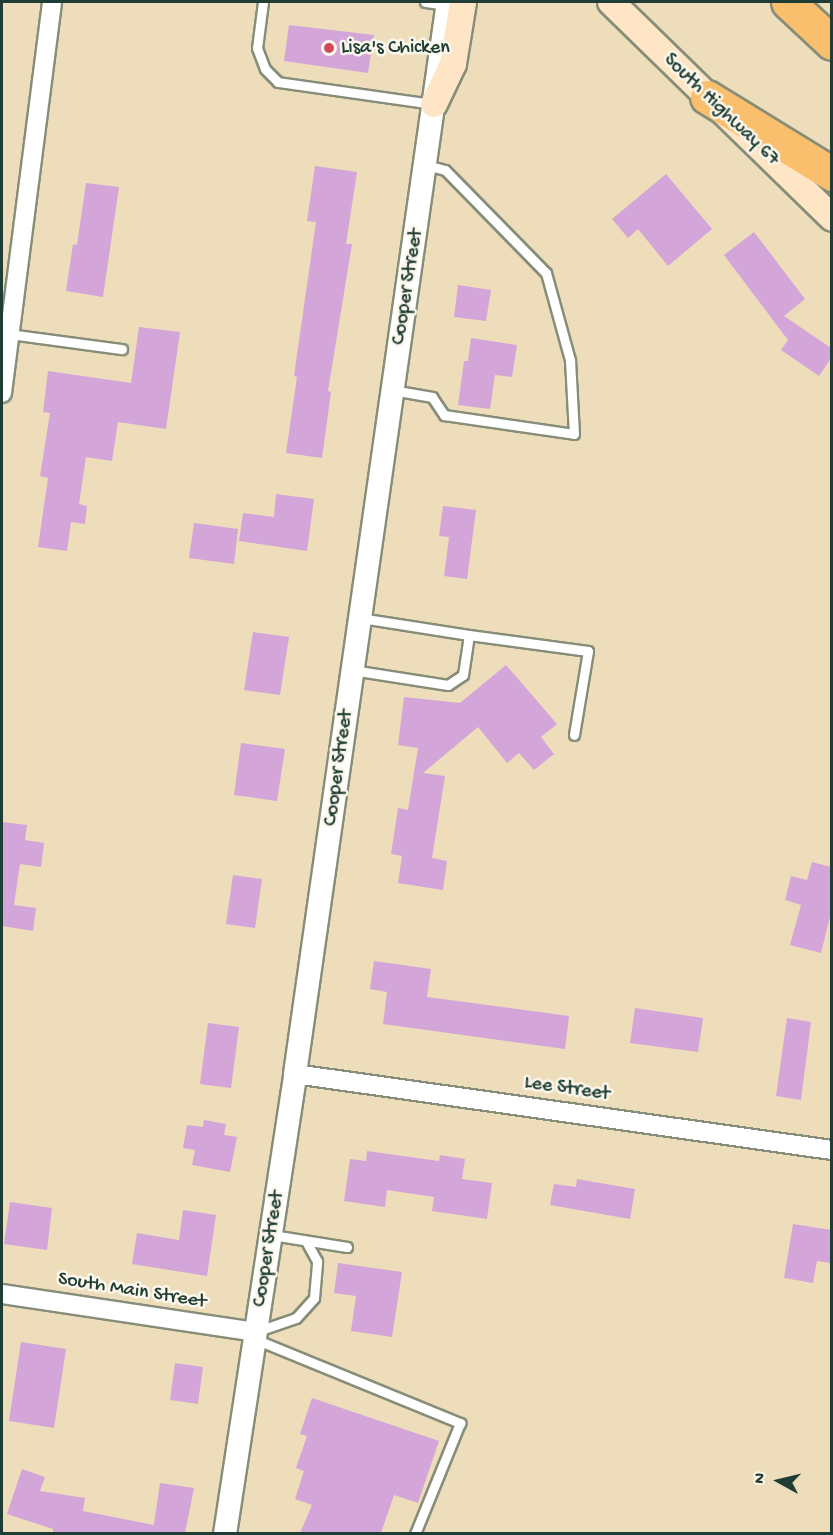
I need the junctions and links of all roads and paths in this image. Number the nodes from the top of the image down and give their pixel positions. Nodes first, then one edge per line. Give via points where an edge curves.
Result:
1 (52, 2) edge
2 (263, 2) edge
3 (425, 2) edge
4 (611, 2) edge
5 (788, 2) edge
6 (453, 3) edge
7 (831, 43) edge
8 (707, 97) junction
9 (434, 104) junction
10 (426, 165) junction
11 (831, 174) edge
12 (831, 218) edge
13 (9, 334) junction
14 (122, 349) dead end
15 (392, 390) junction
16 (2, 393) edge
17 (360, 617) junction
18 (469, 635) junction
19 (352, 670) junction
20 (574, 735) dead end
21 (296, 1074) junction
22 (831, 1149) edge
23 (272, 1235) junction
24 (306, 1241) junction
25 (347, 1247) dead end
26 (2, 1294) edge
27 (255, 1335) junction
28 (225, 1533) edge
29 (415, 1533) edge

1 - 13 street
2 - 9 lane via 258,48 265,69 278,82
3 - 6 lane
4 - 8 main road, South Highway 67
5 - 7 highway
6 - 9 main road via 453,64
8 - 11 highway
8 - 12 main road, South Highway 67
9 - 10 street, Cooper Street
10 - 15 street, Cooper Street
10 - 15 lane via 445,171 546,273 570,360 574,434 444,415 432,397
13 - 14 lane
13 - 16 street
15 - 17 street, Cooper Street
17 - 18 lane
17 - 19 street, Cooper Street
18 - 19 lane via 463,675 448,685
18 - 20 lane via 588,651
19 - 21 street, Cooper Street
21 - 22 street, Lee Street
21 - 23 street, Cooper Street
23 - 24 lane
23 - 27 street, Cooper Street
24 - 25 lane
24 - 27 lane via 317,1261 314,1298 296,1318
26 - 27 street, South Main Street
27 - 28 street, Cooper Street
27 - 29 lane via 460,1423

